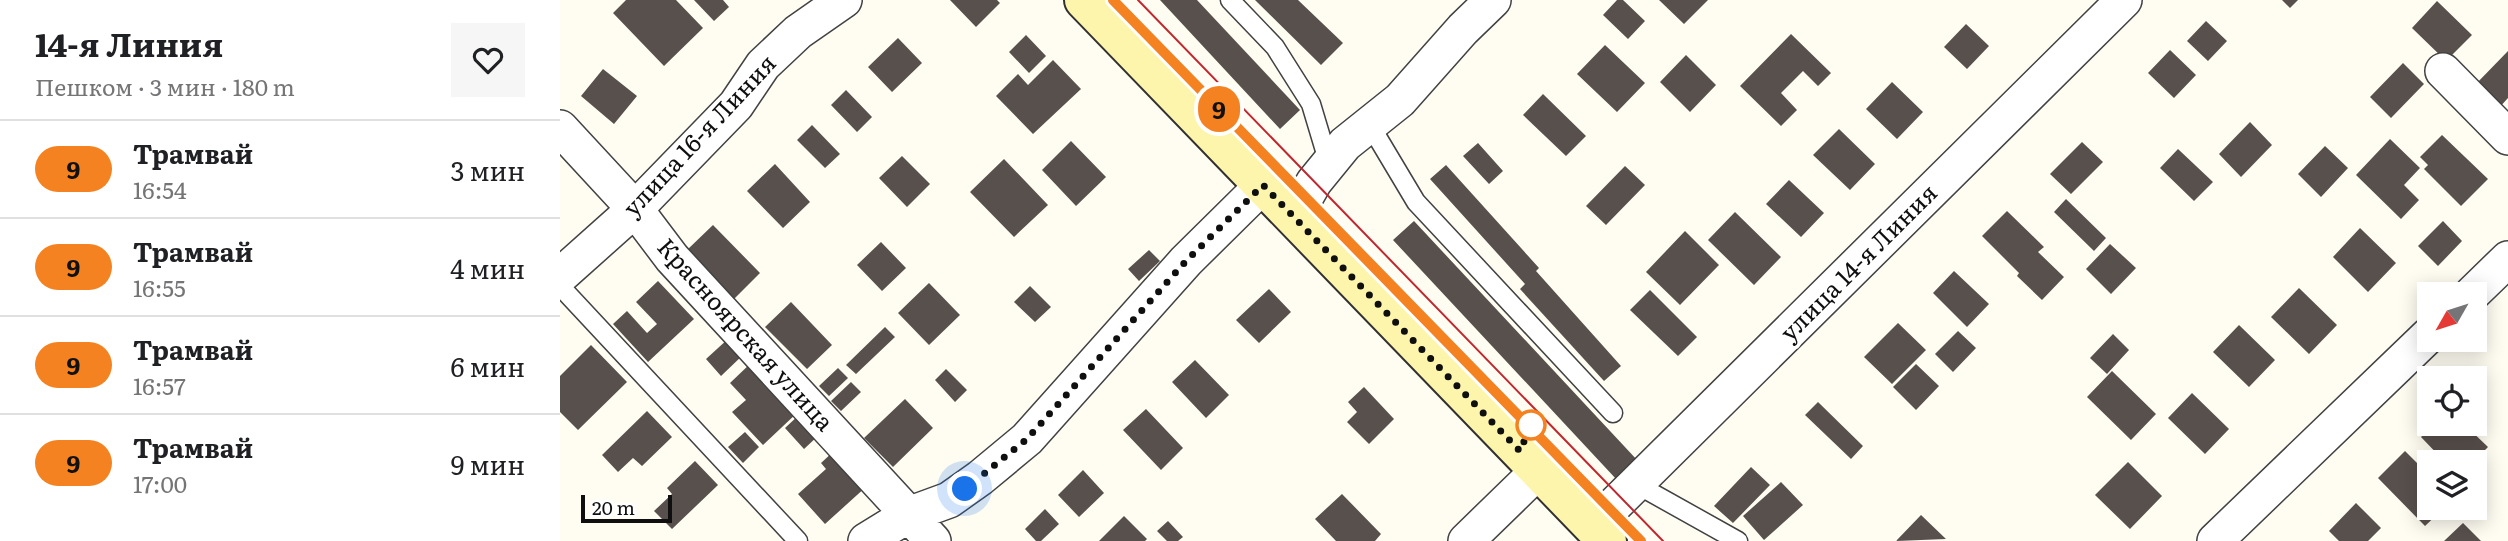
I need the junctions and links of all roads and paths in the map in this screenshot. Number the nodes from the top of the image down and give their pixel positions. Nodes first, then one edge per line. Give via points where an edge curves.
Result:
1 (844, 0) edge
2 (1084, 0) edge
3 (1230, 0) edge
4 (1493, 0) edge
5 (2124, 0) edge
6 (2443, 71) dead end
7 (1370, 125) junction
8 (560, 128) edge
9 (2508, 137) edge
10 (1329, 164) junction
11 (1263, 185) junction
12 (635, 209) junction
13 (1294, 217) junction
14 (2508, 259) edge
15 (560, 276) edge
16 (2484, 282) edge
17 (560, 286) edge
18 (2417, 347) edge
19 (1614, 413) dead end
20 (1539, 470) junction
21 (1636, 484) junction
22 (908, 514) junction
23 (1600, 533) edge
24 (798, 541) edge
25 (866, 541) edge
26 (933, 541) edge
27 (1466, 541) edge
28 (1738, 541) edge
29 (2215, 541) edge

1 - 12 street, улица 16-я Линия via 798,32 764,65 736,104
2 - 11 main road
3 - 10 lane via 1275,47 1311,104
4 - 7 street via 1400,100
5 - 21 street, улица 14-я Линия
6 - 9 street
7 - 10 street
7 - 19 lane via 1416,202
8 - 12 street, Красноярская улица
10 - 13 street
11 - 13 main road
11 - 22 street via 1186,261 1027,439 949,500
12 - 15 street, улица 16-я Линия
12 - 22 street, Красноярская улица via 672,258
13 - 20 main road
14 - 16 street
17 - 24 lane
18 - 29 street
20 - 23 main road
20 - 27 street
21 - 23 street, улица 14-я Линия
21 - 28 lane
22 - 25 street
22 - 26 street, Красноярская улица

